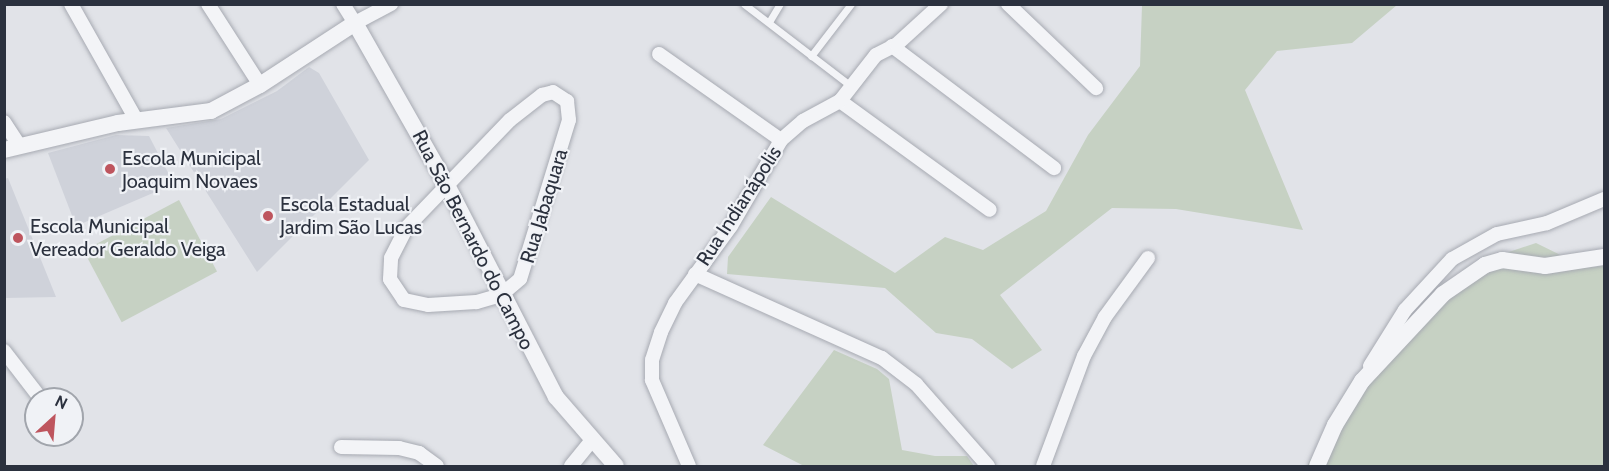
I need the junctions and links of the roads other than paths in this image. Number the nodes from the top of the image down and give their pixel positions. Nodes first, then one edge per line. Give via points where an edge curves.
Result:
1 (71, 4) edge
2 (208, 4) edge
3 (343, 4) edge
4 (391, 4) edge
5 (744, 4) edge
6 (780, 4) edge
7 (851, 4) edge
8 (941, 4) edge
9 (1008, 4) edge
10 (769, 21) junction
11 (355, 23) junction
12 (892, 46) junction
13 (659, 54) dead end
14 (811, 56) junction
15 (260, 85) junction
16 (853, 88) junction
17 (1096, 88) dead end
18 (840, 101) junction
19 (137, 121) junction
20 (4, 122) edge
21 (781, 140) junction
22 (12, 148) edge
23 (1054, 168) dead end
24 (447, 185) junction
25 (1605, 199) edge
26 (990, 210) dead end
27 (1605, 257) edge
28 (1148, 258) dead end
29 (695, 274) junction
30 (501, 295) junction
31 (4, 351) edge
32 (1362, 381) junction
33 (32, 387) edge
34 (591, 441) junction
35 (341, 447) dead end
36 (437, 466) edge
37 (571, 466) edge
38 (616, 466) edge
39 (689, 466) edge
40 (988, 466) edge
41 (1043, 466) edge
42 (1317, 466) edge

1 - 19 street
2 - 15 street
3 - 11 street, Rua São Bernardo do Campo
4 - 11 street
5 - 10 lane
6 - 10 lane
7 - 14 lane
8 - 12 street, Rua Indianápolis
9 - 17 street
10 - 14 lane
11 - 15 street
11 - 24 street, Rua São Bernardo do Campo
12 - 16 street, Rua Indianápolis via 876,55
12 - 23 street
13 - 21 street
14 - 16 lane
15 - 19 street via 211,111
16 - 18 street, Rua Indianápolis
18 - 21 street, Rua Indianápolis via 803,121
18 - 26 street
19 - 22 street
20 - 22 street
21 - 29 street, Rua Indianápolis via 731,226
24 - 30 street, Rua São Bernardo do Campo
24 - 30 street, Rua Jabaquara via 397,243 390,279 396,292 404,300 428,305 476,302
24 - 30 street, Rua Jabaquara via 510,120 542,95 558,93 567,101 567,128 525,270 512,289
25 - 32 street via 1547,223 1497,234 1452,259 1405,310
27 - 32 street via 1545,267 1502,260 1485,265 1421,315
28 - 41 street via 1105,317 1084,356
29 - 39 street, Rua Indianápolis via 661,332 652,380
29 - 40 street via 882,358 916,384
30 - 34 street, Rua São Bernardo do Campo via 556,397
31 - 33 street
32 - 42 street via 1335,425
34 - 37 street
34 - 38 street, Rua São Bernardo do Campo
35 - 36 street via 399,448 419,453

